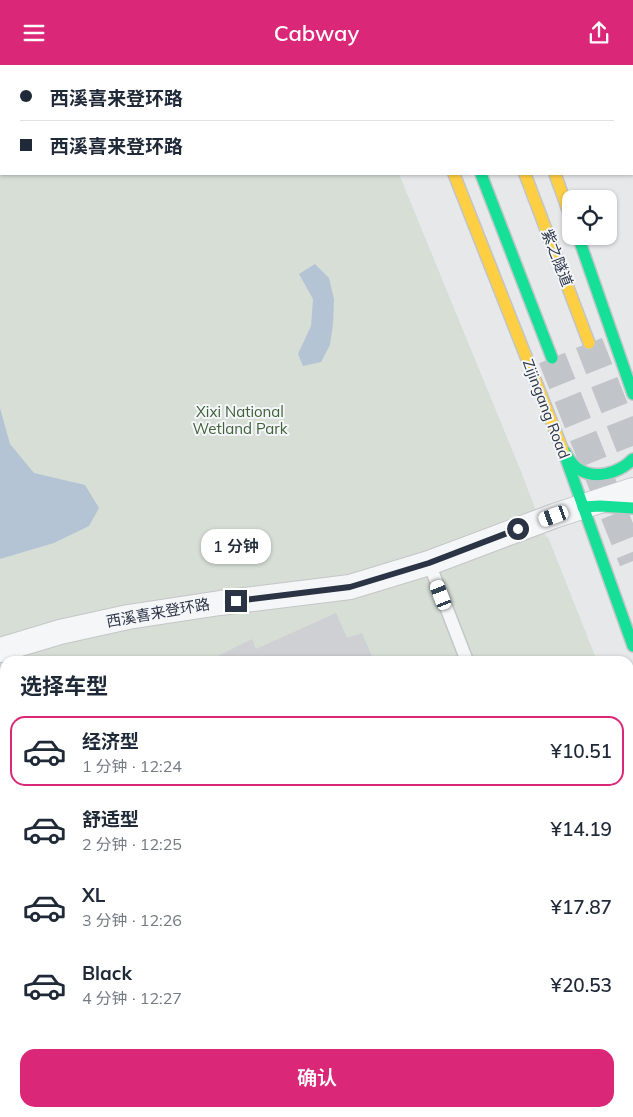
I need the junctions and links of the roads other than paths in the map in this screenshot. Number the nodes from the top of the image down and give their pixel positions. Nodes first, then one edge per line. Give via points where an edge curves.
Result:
1 (454, 175) edge
2 (481, 175) edge
3 (525, 175) edge
4 (556, 175) edge
5 (562, 192) edge
6 (581, 245) edge
7 (589, 343) tunnel mouth
8 (552, 358) tunnel mouth
9 (633, 394) edge
10 (562, 449) junction
11 (633, 459) edge
12 (633, 490) edge
13 (583, 507) junction
14 (633, 508) edge
15 (429, 563) junction
16 (633, 646) edge
17 (0, 650) edge
18 (465, 656) edge

1 - 10 main road, Zijingang Road
2 - 8 main road, Zijingang Road
3 - 7 main road, 紫之隧道
4 - 5 main road
6 - 9 main road
10 - 11 main road via 575,466 586,473 607,473 620,469
10 - 13 main road, Zijingang Road
12 - 13 street, 西溪喜来登环路
13 - 14 main road
13 - 15 street, 西溪喜来登环路
13 - 16 main road, Zijingang Road
15 - 17 street, 西溪喜来登环路 via 350,587 128,617
15 - 18 lane

